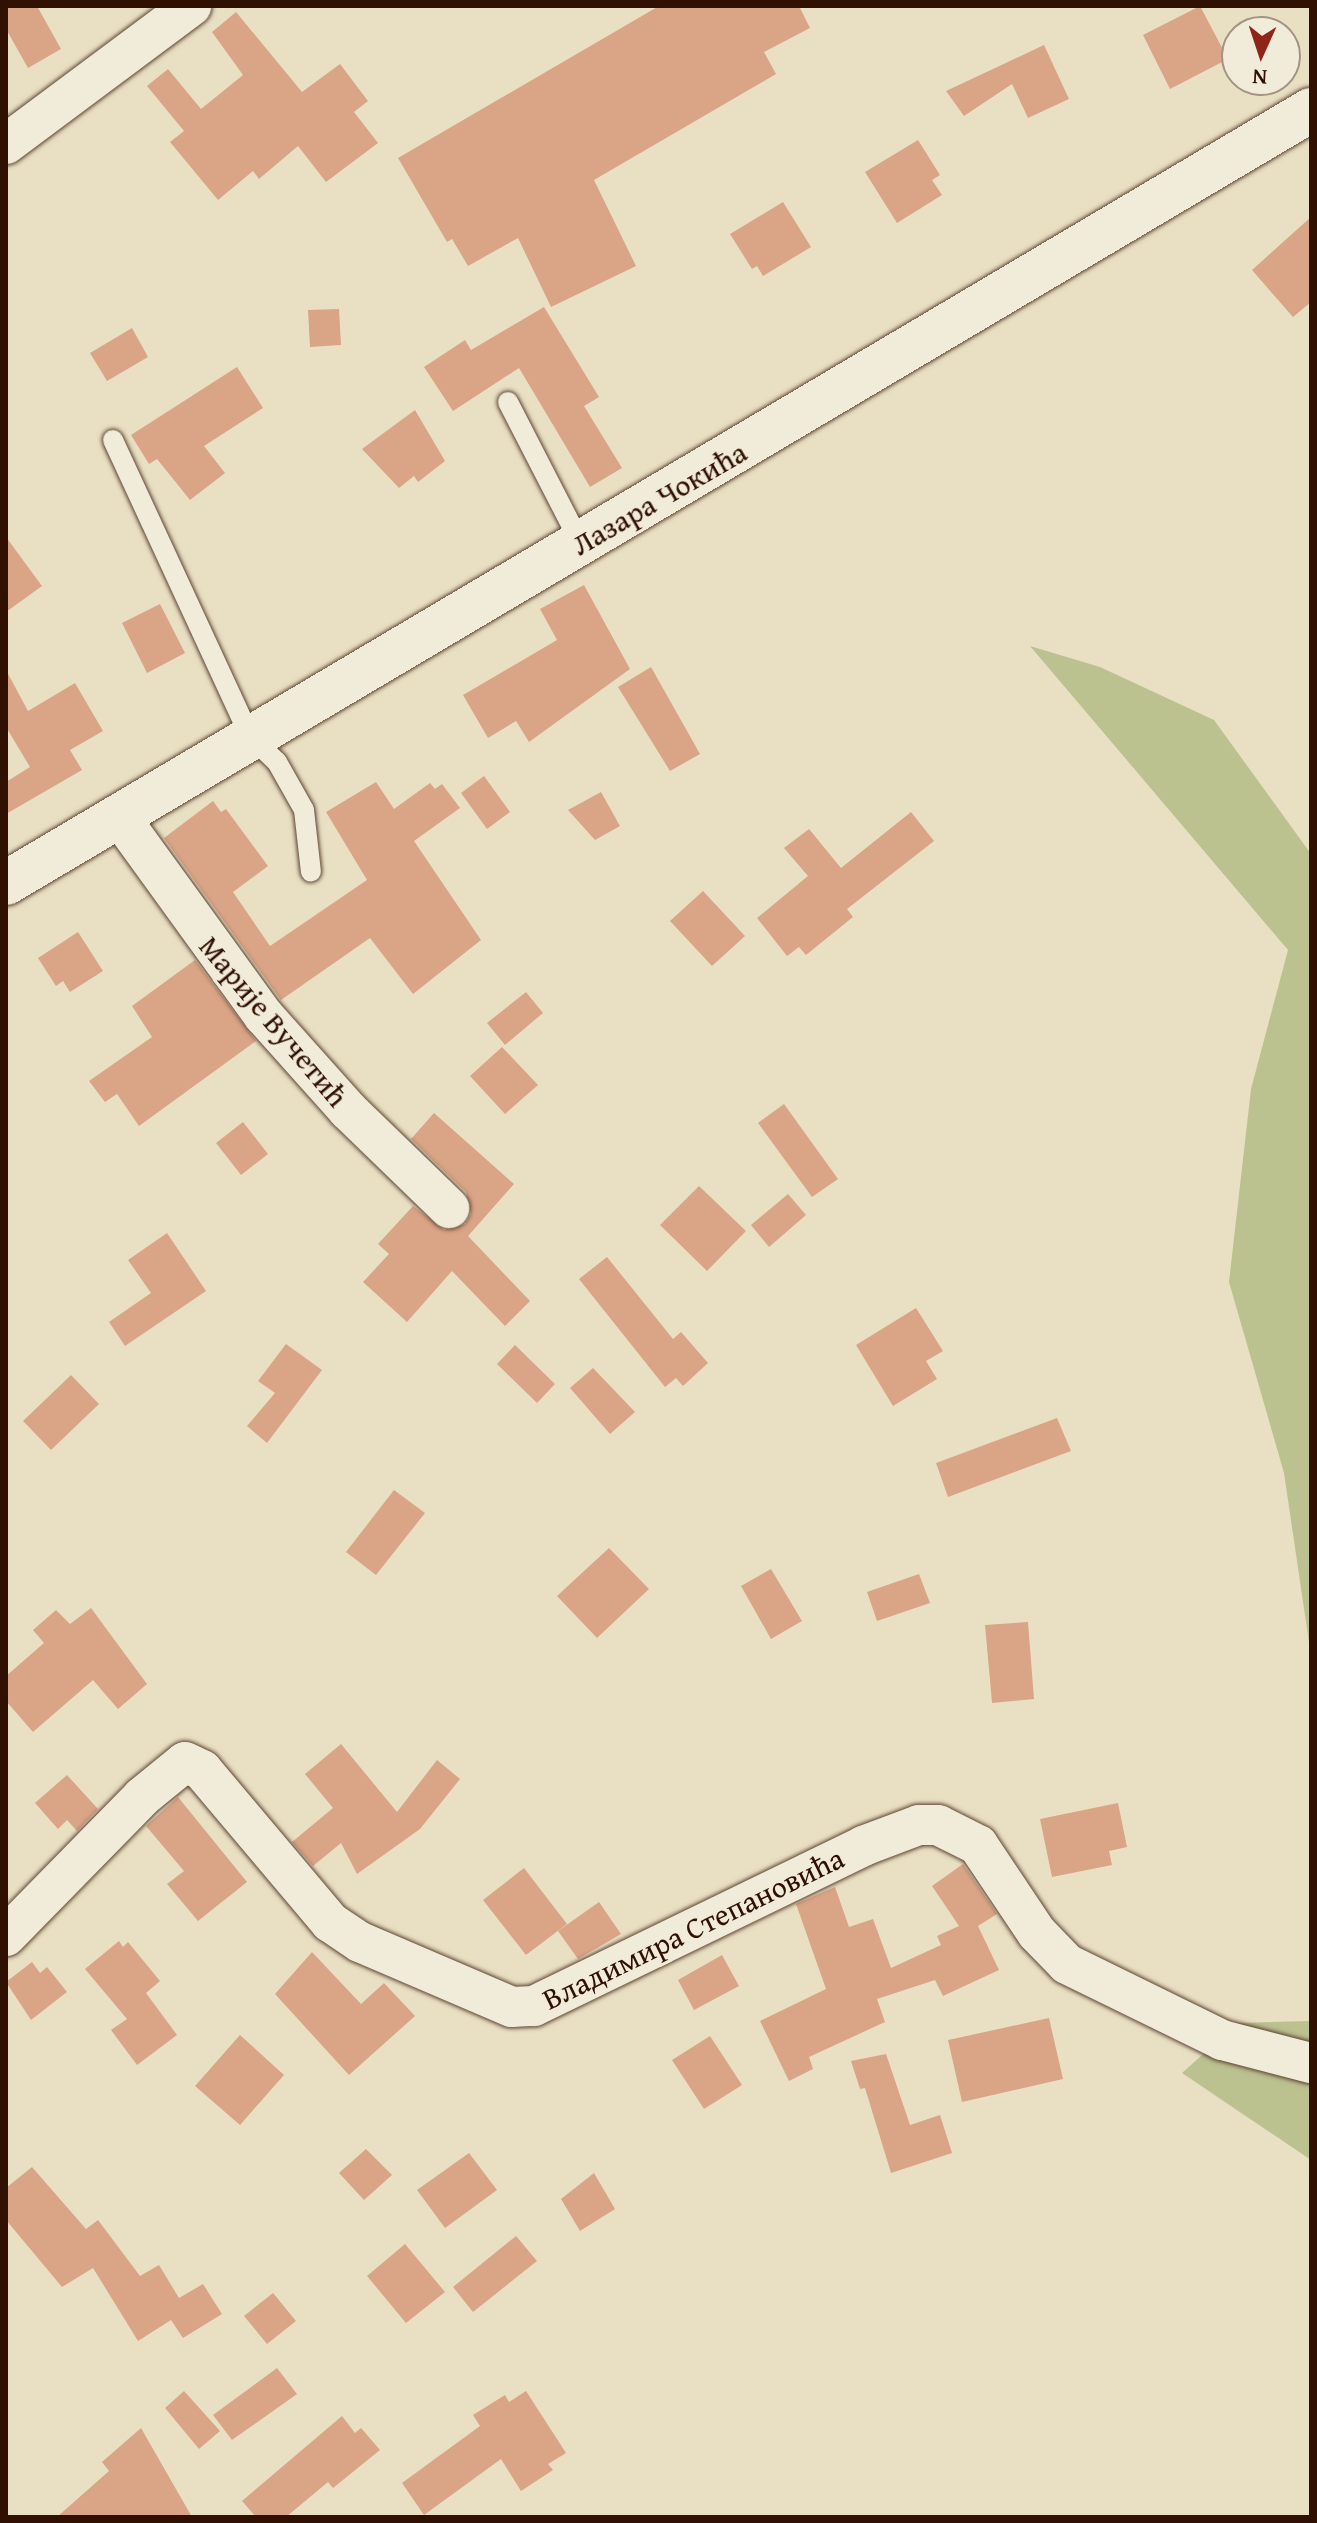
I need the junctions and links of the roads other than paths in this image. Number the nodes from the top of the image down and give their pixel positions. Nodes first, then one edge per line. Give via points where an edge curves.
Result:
1 (191, 6) edge
2 (1311, 110) edge
3 (6, 144) edge
4 (508, 402) dead end
5 (113, 440) dead end
6 (581, 544) junction
7 (250, 736) junction
8 (119, 816) junction
9 (311, 872) dead end
10 (6, 883) edge
11 (449, 1208) dead end
12 (6, 1936) edge
13 (1311, 2063) edge

1 - 3 street
2 - 6 street, Лазара Чокића
4 - 6 lane
5 - 7 lane
6 - 7 street, Лазара Чокића
7 - 8 street, Лазара Чокића
7 - 9 lane via 277,762 304,810
8 - 10 street, Лазара Чокића
8 - 11 street, Марије Вучетић via 264,1016 348,1110
12 - 13 street, Владимира Степановића via 151,1788 185,1762 202,1770 330,1922 360,1942 512,2007 534,2006 863,1846 919,1825 938,1825 978,1845 1037,1933 1067,1964 1222,2040

